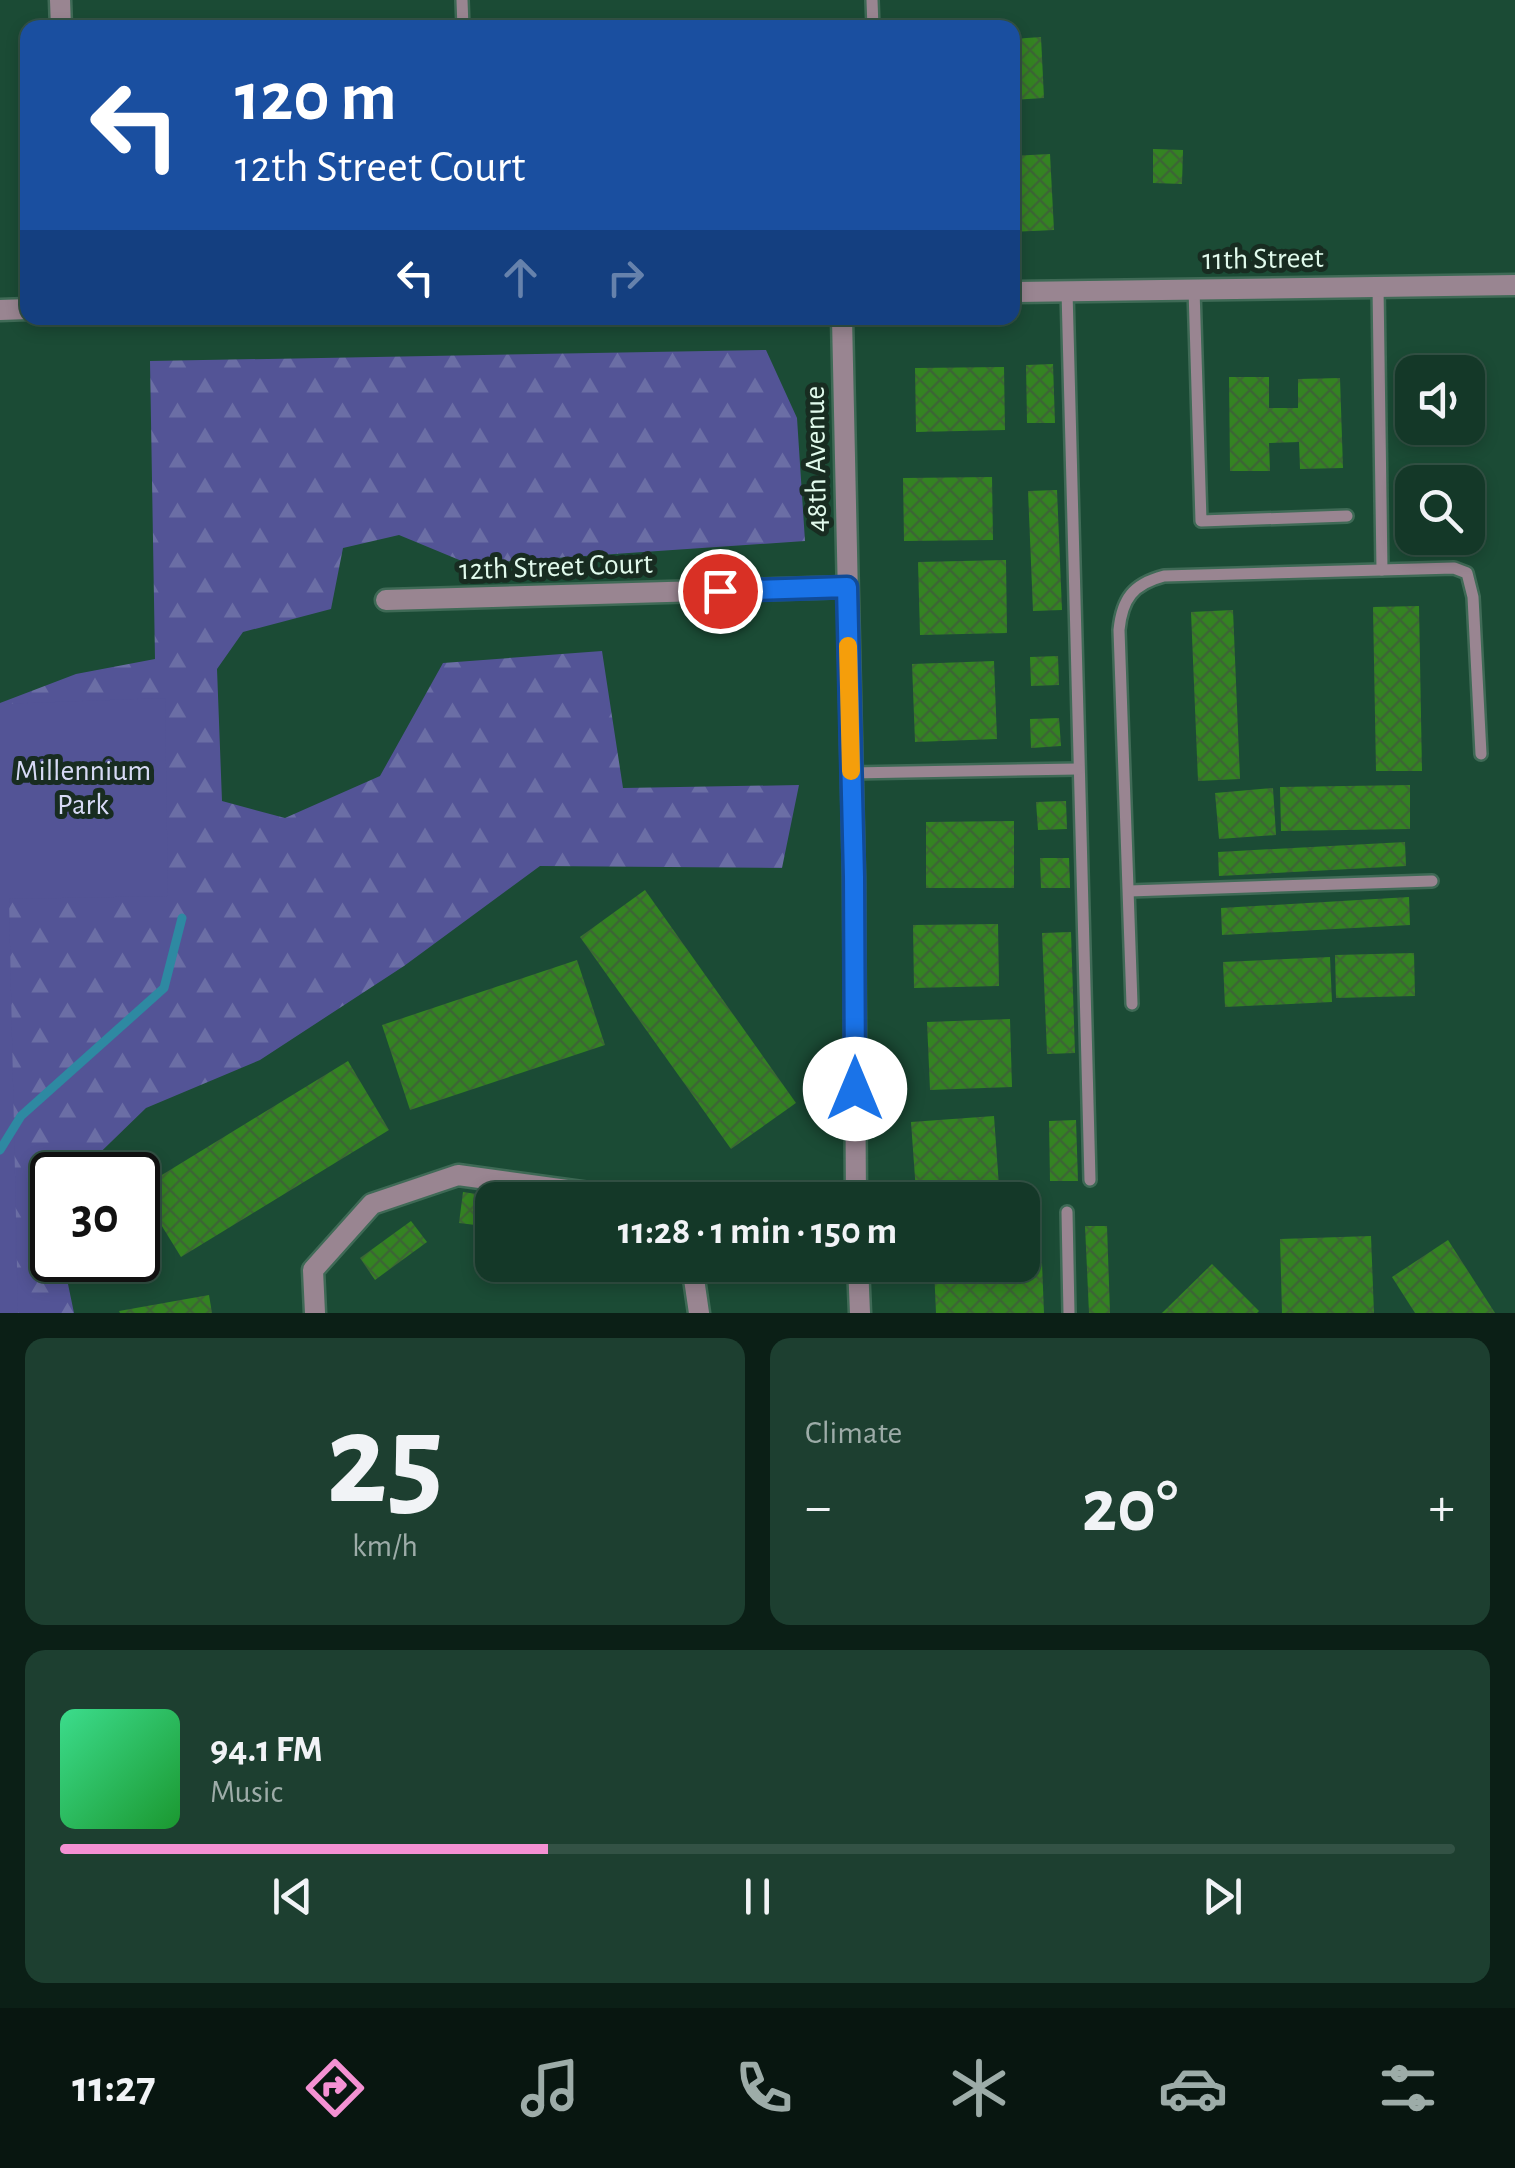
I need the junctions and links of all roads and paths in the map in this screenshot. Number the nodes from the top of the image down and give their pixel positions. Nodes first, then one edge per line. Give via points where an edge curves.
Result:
1 (1515, 285) edge
2 (1378, 286) junction
3 (1194, 289) junction
4 (1067, 291) junction
5 (1020, 292) edge
6 (842, 325) edge
7 (1347, 516) dead end
8 (1382, 570) junction
9 (847, 587) junction
10 (386, 600) dead end
11 (1481, 754) dead end
12 (1078, 769) junction
13 (851, 774) junction
14 (1432, 881) dead end
15 (1129, 891) junction
16 (1132, 1004) dead end
17 (1090, 1180) dead end
18 (509, 1182) edge
19 (856, 1182) edge
20 (1067, 1212) dead end
21 (695, 1282) edge
22 (859, 1282) edge
23 (315, 1313) edge
24 (700, 1313) edge
25 (860, 1313) edge
26 (1069, 1313) edge

1 - 2 street, 11th Street
2 - 3 street, 11th Street
2 - 8 lane
3 - 4 street, 11th Street
3 - 7 lane via 1201,521
4 - 5 street, 11th Street
4 - 12 lane
6 - 9 street, 48th Avenue
8 - 11 lane via 1454,568 1472,581
8 - 15 lane via 1164,576 1133,590 1119,630
9 - 10 street, 12th Street Court
9 - 13 street, 48th Avenue
12 - 13 lane
12 - 17 lane
13 - 19 street, 48th Avenue
14 - 15 lane
15 - 16 lane
18 - 23 street via 458,1175 372,1204 313,1270
20 - 26 lane
21 - 24 street
22 - 25 street

